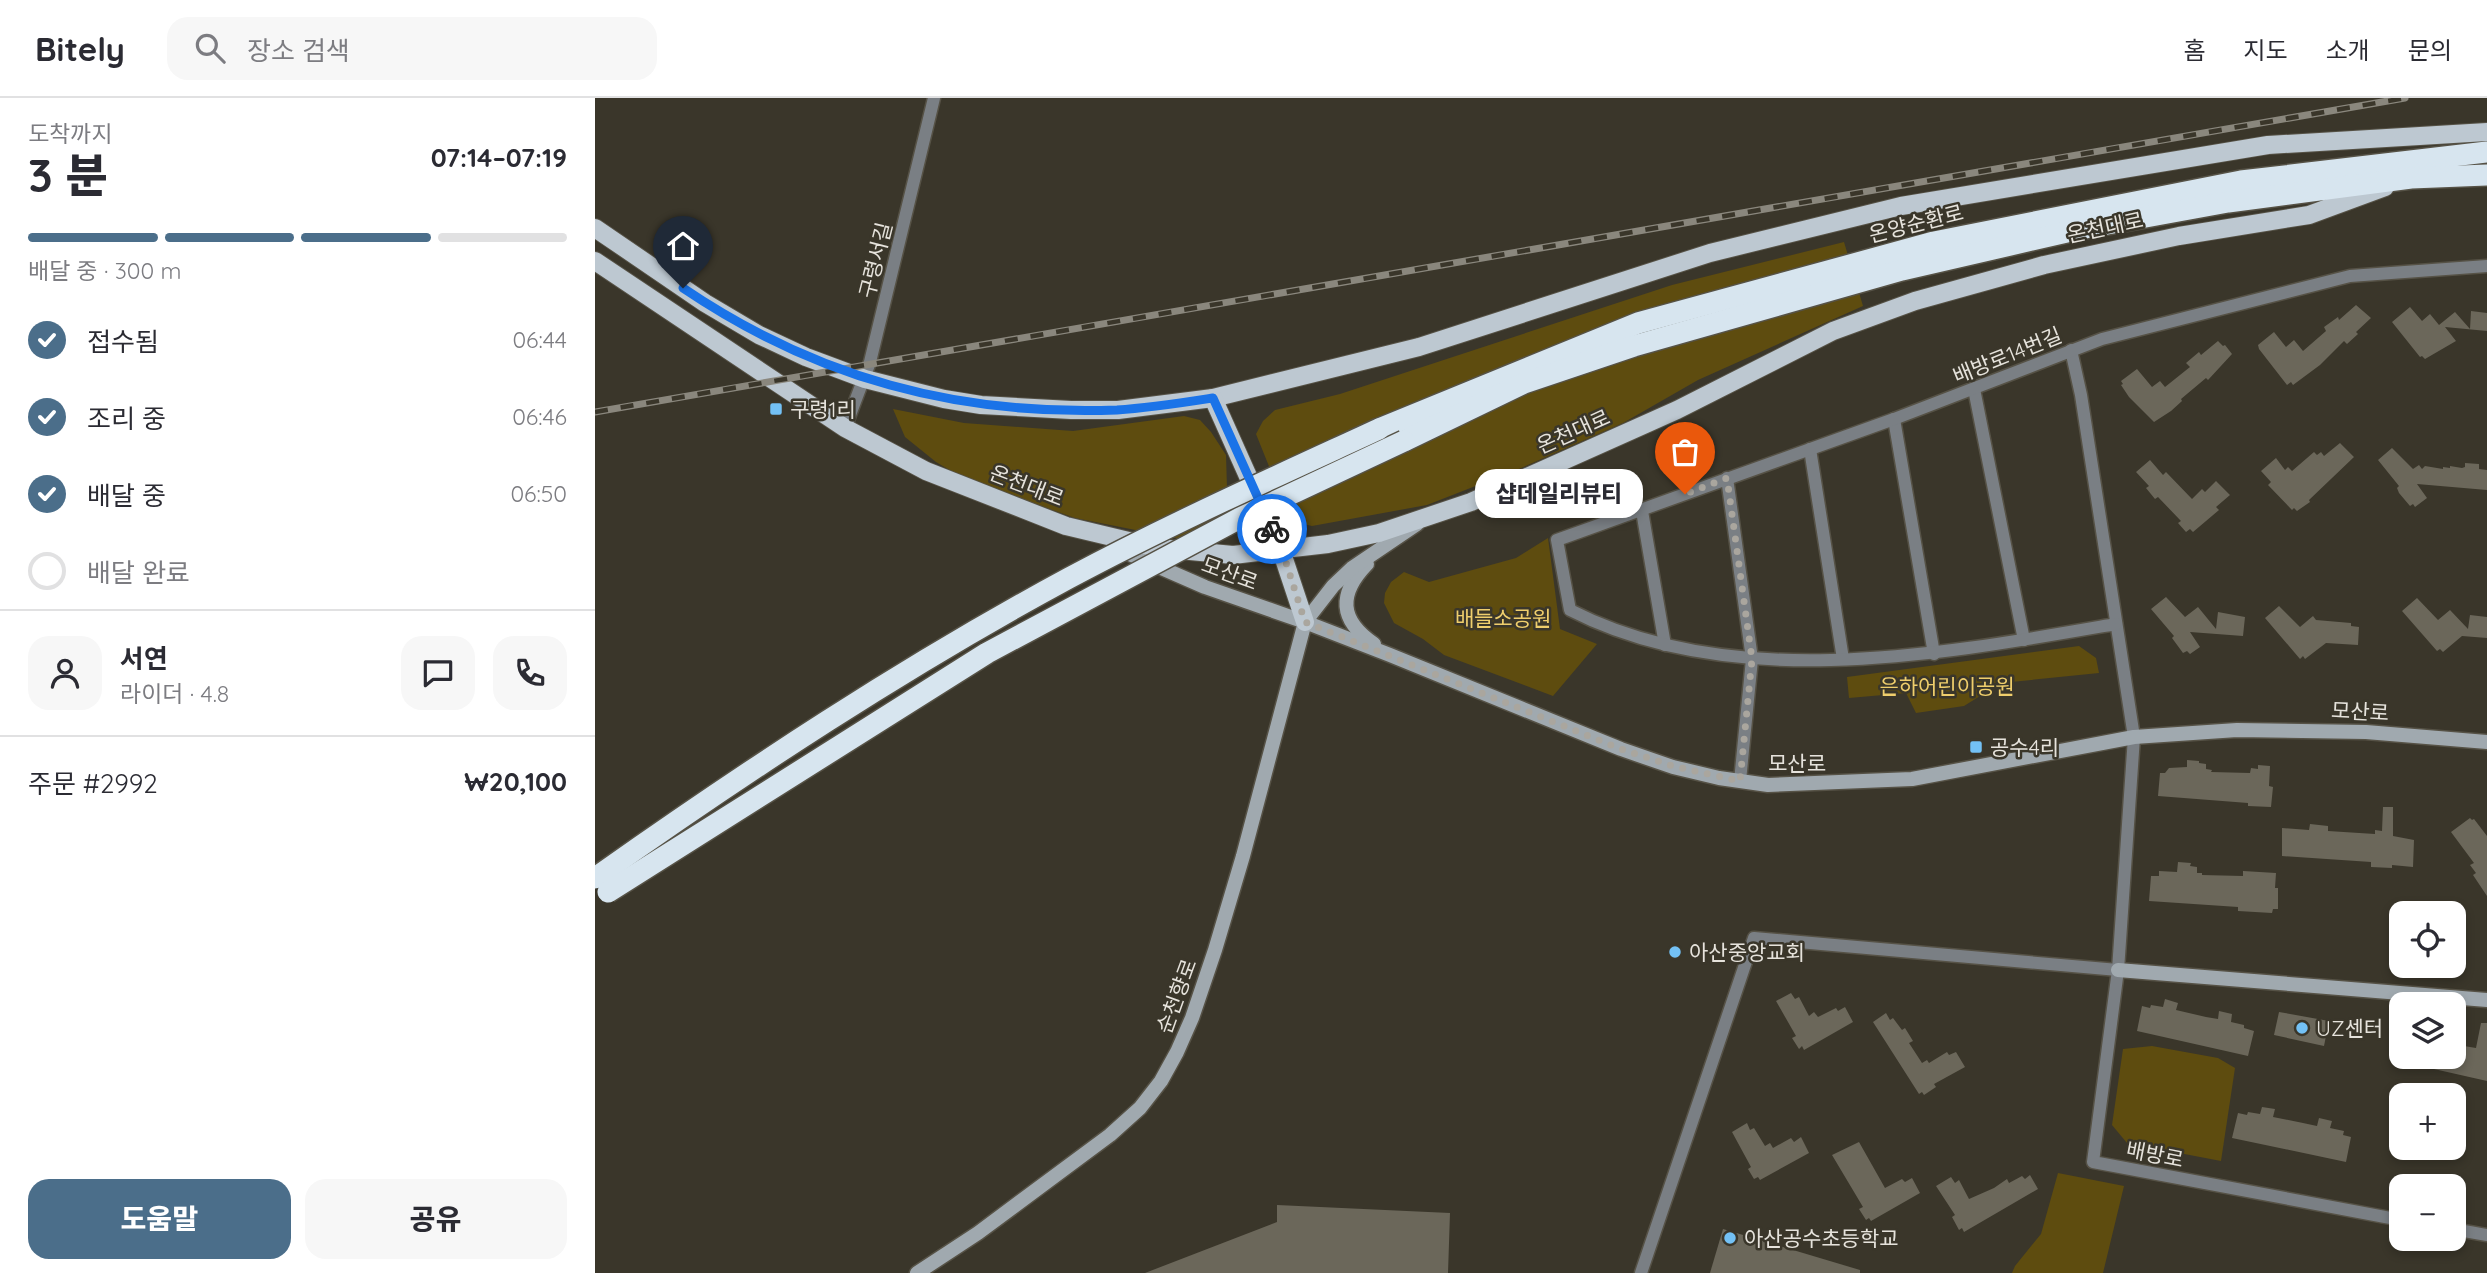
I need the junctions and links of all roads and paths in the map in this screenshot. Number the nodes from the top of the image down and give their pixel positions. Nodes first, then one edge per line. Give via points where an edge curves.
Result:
1 (934, 98) edge
2 (2487, 132) edge
3 (2487, 152) edge
4 (2487, 175) edge
5 (2411, 178) junction
6 (595, 228) edge
7 (595, 261) edge
8 (2487, 266) edge
9 (2071, 350) junction
10 (865, 379) junction
11 (1974, 389) junction
12 (1213, 398) junction
13 (1894, 419) junction
14 (845, 428) junction
15 (1810, 449) junction
16 (1727, 478) junction
17 (1642, 510) junction
18 (1421, 521) junction
19 (1066, 526) junction
20 (1282, 550) junction
21 (1380, 551) junction
22 (1305, 622) junction
23 (2116, 624) junction
24 (2024, 640) junction
25 (1665, 645) junction
26 (1390, 654) junction
27 (1934, 654) junction
28 (1752, 659) junction
29 (1843, 659) junction
30 (2134, 737) junction
31 (2487, 742) edge
32 (1740, 781) junction
33 (599, 891) edge
34 (2118, 970) junction
35 (2487, 1000) edge
36 (2389, 1218) edge
37 (2466, 1232) edge
38 (2487, 1236) edge
39 (917, 1273) edge
40 (1641, 1273) edge

1 - 10 street, 구령서길
2 - 12 main road via 2268,145 1901,206 1710,253 1419,347
3 - 33 highway, 온양순환로, bridge via 2241,181 1934,242 1638,323 1379,429 1174,523 1033,599 830,718 722,789
4 - 5 highway, 온천대로
5 - 18 main road, 온천대로 via 2309,215 2057,262 1915,301 1833,331 1677,410
5 - 33 highway, 온양순환로, bridge via 2228,202 2080,229 1902,270 1634,346 1524,383 1240,518 987,653
6 - 10 main road via 759,335
7 - 14 main road, 온천대로
8 - 9 street, 배방로14번길 via 2350,276
9 - 11 street, 배방로14번길
9 - 23 street
10 - 12 main road via 944,399 1030,408 1118,410
10 - 14 street, 구령서길
11 - 13 street, 배방로14번길
11 - 24 street
12 - 20 main road
13 - 15 street, 배방로14번길
13 - 27 street
14 - 19 main road, 온천대로 via 926,471
15 - 16 street, 배방로14번길
15 - 29 street
16 - 17 street, 배방로14번길
16 - 28 street
17 - 25 street
17 - 25 street, 배방로14번길 via 1557,540 1570,610 1600,626
18 - 20 main road, 온천대로 via 1328,544
18 - 21 street
19 - 20 main road, 온천대로 via 1201,554
19 - 22 street, 모산로 via 1205,587
20 - 22 main road
21 - 22 street via 1352,568
21 - 26 street via 1361,569 1345,602 1347,617 1365,638
22 - 26 street, 모산로
22 - 39 street, 순천향로 via 1215,950 1192,1018 1161,1080 1140,1108 1110,1135
23 - 24 street
23 - 30 street
24 - 27 street
25 - 28 street
26 - 32 street, 모산로 via 1621,749
27 - 29 street
28 - 29 street
28 - 32 street
30 - 31 street, 모산로 via 2302,729
30 - 32 street, 모산로 via 1912,779 1768,785
30 - 34 street
34 - 35 street
34 - 36 street, 배방로 via 2093,1162
34 - 40 street via 1754,938
37 - 38 street

